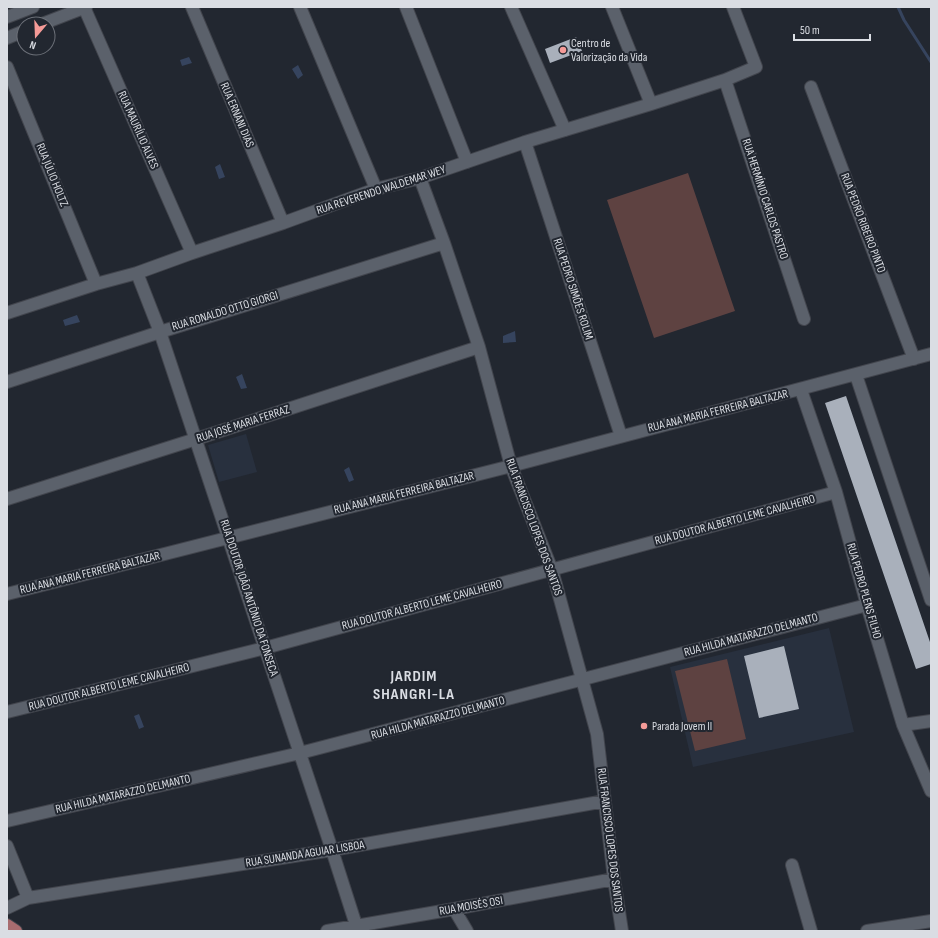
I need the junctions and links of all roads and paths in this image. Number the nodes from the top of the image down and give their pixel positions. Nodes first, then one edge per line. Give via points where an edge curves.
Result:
1 (33, 7) edge
2 (85, 7) edge
3 (192, 7) edge
4 (300, 7) edge
5 (406, 7) edge
6 (511, 7) edge
7 (612, 7) edge
8 (733, 7) edge
9 (7, 17) edge
10 (56, 18) edge
11 (7, 66) edge
12 (725, 80) junction
13 (811, 86) dead end
14 (652, 104) junction
15 (565, 130) junction
16 (525, 142) junction
17 (467, 162) junction
18 (420, 178) junction
19 (376, 189) junction
20 (283, 223) junction
21 (444, 243) junction
22 (192, 253) junction
23 (137, 273) junction
24 (96, 284) junction
25 (7, 313) edge
26 (804, 318) dead end
27 (160, 332) junction
28 (479, 347) junction
29 (931, 354) edge
30 (914, 359) junction
31 (856, 375) junction
32 (7, 382) edge
33 (801, 390) junction
34 (621, 436) junction
35 (196, 439) junction
36 (511, 466) junction
37 (836, 492) junction
38 (7, 499) edge
39 (229, 538) junction
40 (552, 570) junction
41 (7, 594) edge
42 (931, 600) edge
43 (867, 605) junction
44 (265, 648) junction
45 (582, 680) junction
46 (7, 712) edge
47 (931, 721) edge
48 (903, 725) junction
49 (300, 753) junction
50 (931, 791) edge
51 (605, 801) junction
52 (7, 821) edge
53 (7, 846) edge
54 (332, 850) junction
55 (792, 865) dead end
56 (614, 879) junction
57 (28, 898) junction
58 (7, 908) edge
59 (454, 909) junction
60 (931, 921) edge
61 (7, 925) edge
62 (356, 925) junction
63 (16, 931) edge
64 (327, 931) edge
65 (467, 931) edge
66 (622, 931) edge
67 (811, 931) edge
68 (867, 931) edge

1 - 9 street
2 - 10 street
2 - 22 street, RUA MAURÍLIO ALVES
3 - 20 street, RUA ERNANI DIAS
4 - 19 street
5 - 17 street
6 - 15 street
7 - 14 street
8 - 12 street, RUA REVERENDO WALDEMAR WEY via 756,67
11 - 24 street, RUA JÚLIO HOLTZ
12 - 14 street, RUA REVERENDO WALDEMAR WEY
12 - 26 street, RUA HERMÍNIO CARLOS PASTRO
13 - 30 street, RUA PEDRO RIBEIRO PINTO
14 - 15 street, RUA REVERENDO WALDEMAR WEY
15 - 16 street, RUA REVERENDO WALDEMAR WEY
16 - 17 street, RUA REVERENDO WALDEMAR WEY
16 - 34 street, RUA PEDRO SIMÕES ROLIM
17 - 18 street, RUA REVERENDO WALDEMAR WEY
18 - 19 street, RUA REVERENDO WALDEMAR WEY
18 - 21 street, RUA FRANCISCO LOPES DOS SANTOS
19 - 20 street, RUA REVERENDO WALDEMAR WEY
20 - 22 street, RUA REVERENDO WALDEMAR WEY
21 - 27 street, RUA RONALDO OTTO GIORGI
21 - 28 street, RUA FRANCISCO LOPES DOS SANTOS
22 - 23 street, RUA REVERENDO WALDEMAR WEY
23 - 24 street, RUA REVERENDO WALDEMAR WEY
23 - 27 street, RUA DOUTOR JOÃO ANTÔNIO DA FONSECA
24 - 25 street, RUA REVERENDO WALDEMAR WEY
27 - 32 street, RUA RONALDO OTTO GIORGI
27 - 35 street, RUA DOUTOR JOÃO ANTÔNIO DA FONSECA
28 - 35 street, RUA JOSÉ MARIA FERRAZ
28 - 36 street, RUA FRANCISCO LOPES DOS SANTOS
29 - 30 street, RUA ANA MARIA FERREIRA BALTAZAR
30 - 31 street, RUA ANA MARIA FERREIRA BALTAZAR
31 - 33 street, RUA ANA MARIA FERREIRA BALTAZAR
31 - 42 street
33 - 34 street, RUA ANA MARIA FERREIRA BALTAZAR
33 - 37 street, RUA PEDRO PLENS FILHO
34 - 36 street, RUA ANA MARIA FERREIRA BALTAZAR
35 - 38 street, RUA JOSÉ MARIA FERRAZ
35 - 39 street, RUA DOUTOR JOÃO ANTÔNIO DA FONSECA
36 - 39 street, RUA ANA MARIA FERREIRA BALTAZAR
36 - 40 street, RUA FRANCISCO LOPES DOS SANTOS
37 - 40 street, RUA DOUTOR ALBERTO LEME CAVALHEIRO
37 - 43 street, RUA PEDRO PLENS FILHO
39 - 41 street, RUA ANA MARIA FERREIRA BALTAZAR
39 - 44 street, RUA DOUTOR JOÃO ANTÔNIO DA FONSECA
40 - 44 street, RUA DOUTOR ALBERTO LEME CAVALHEIRO
40 - 45 street, RUA FRANCISCO LOPES DOS SANTOS
43 - 45 street, RUA HILDA MATARAZZO DELMANTO
43 - 48 street, RUA PEDRO PLENS FILHO
44 - 46 street, RUA DOUTOR ALBERTO LEME CAVALHEIRO
44 - 49 street, RUA DOUTOR JOÃO ANTÔNIO DA FONSECA
45 - 49 street, RUA HILDA MATARAZZO DELMANTO
45 - 51 street, RUA FRANCISCO LOPES DOS SANTOS via 597,734
47 - 48 street
48 - 50 street, RUA PEDRO PLENS FILHO
49 - 52 street, RUA HILDA MATARAZZO DELMANTO
49 - 54 street, RUA DOUTOR JOÃO ANTÔNIO DA FONSECA
51 - 54 street, RUA SUNANDA AGUIAR LISBOA
51 - 56 street, RUA FRANCISCO LOPES DOS SANTOS
53 - 57 street
54 - 57 street, RUA SUNANDA AGUIAR LISBOA
54 - 62 street, RUA DOUTOR JOÃO ANTÔNIO DA FONSECA
55 - 67 street
56 - 59 street, RUA MOISÉS OSI
56 - 66 street, RUA FRANCISCO LOPES DOS SANTOS
57 - 58 street, RUA SUNANDA AGUIAR LISBOA
59 - 62 street, RUA MOISÉS OSI
59 - 65 street
60 - 68 street
61 - 63 main road
62 - 64 street, RUA MOISÉS OSI

